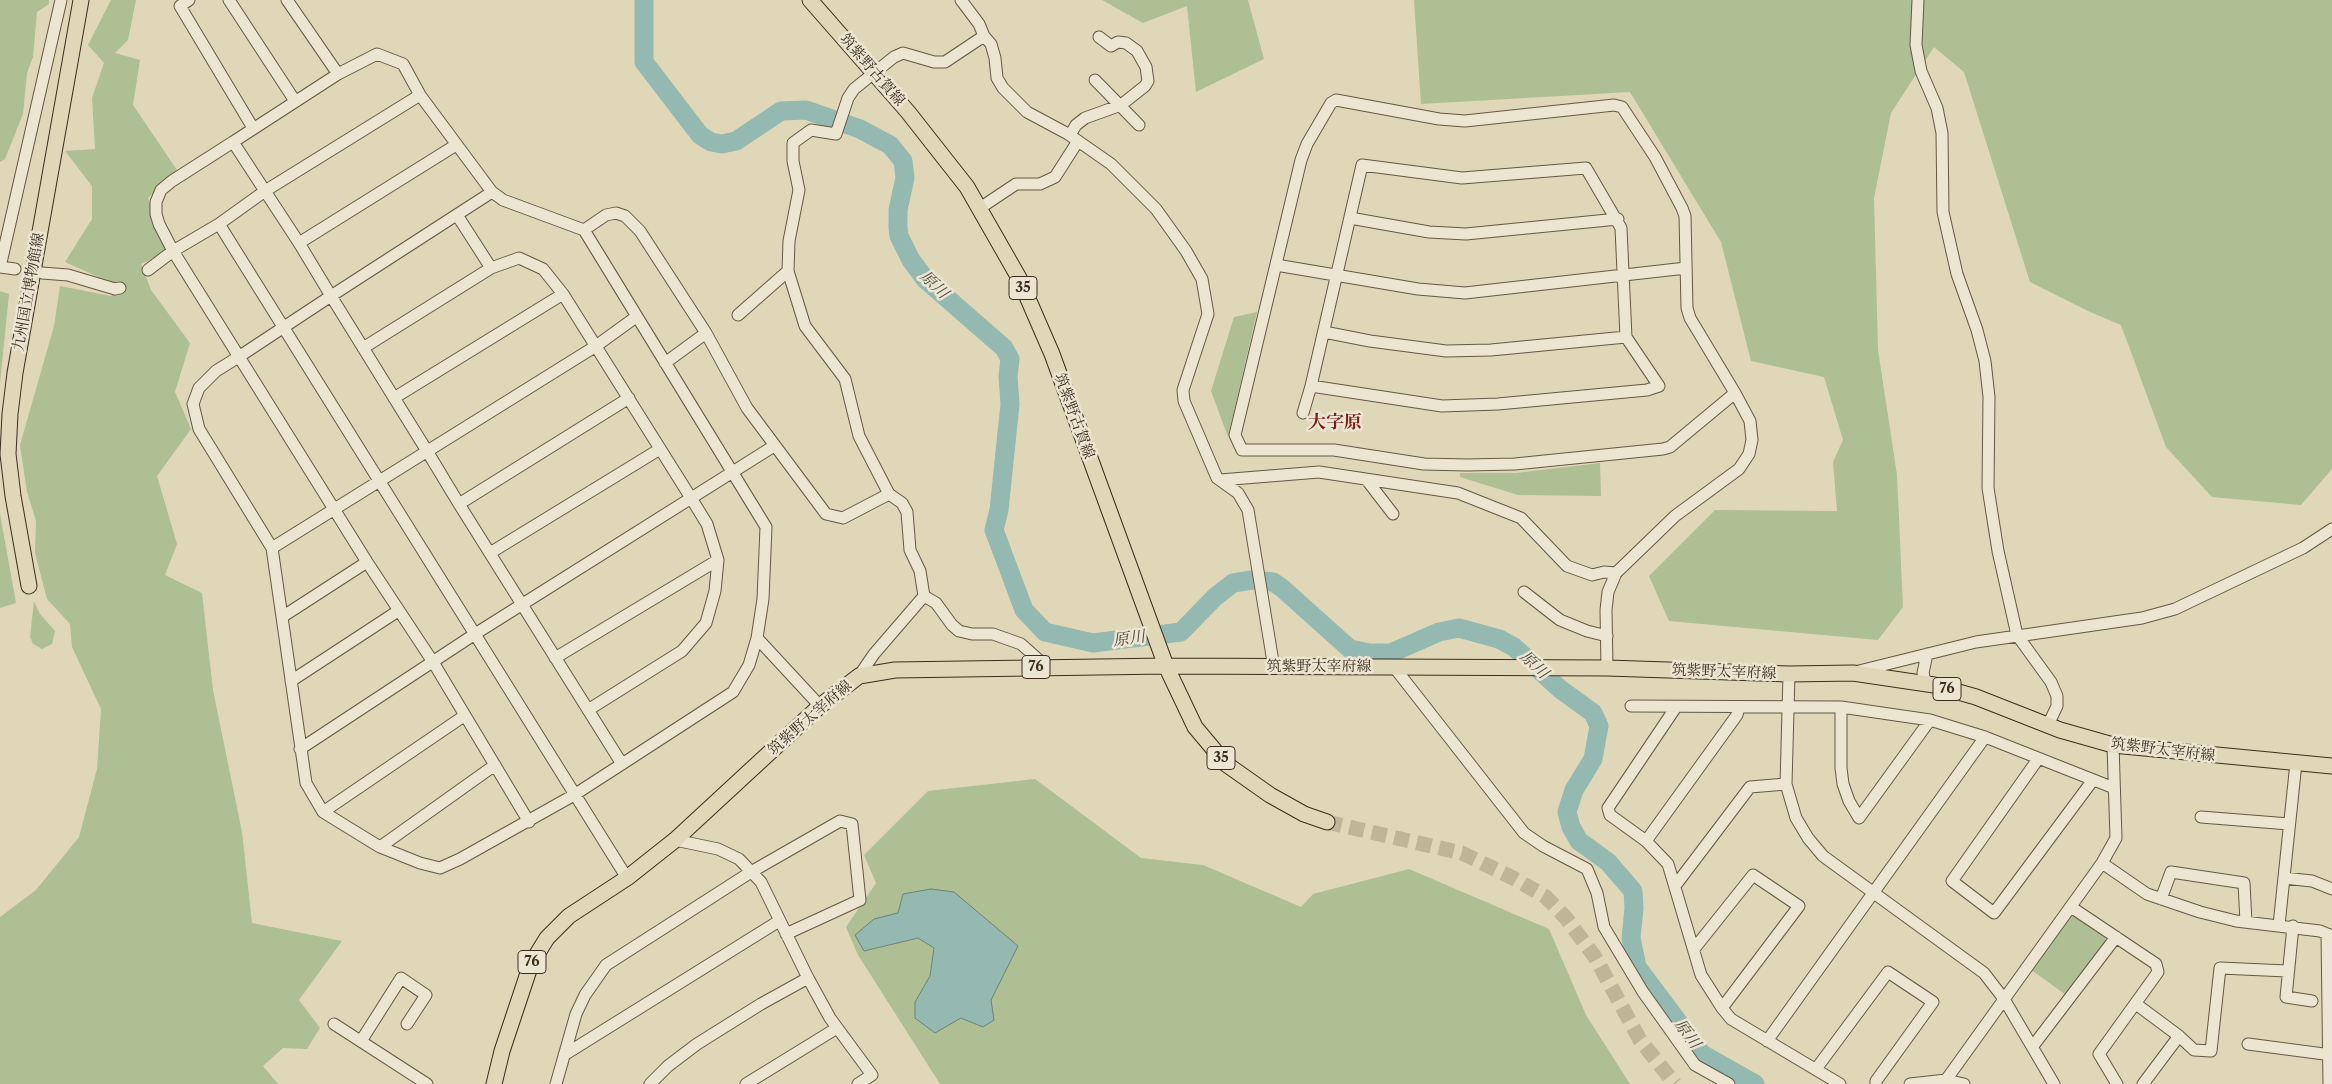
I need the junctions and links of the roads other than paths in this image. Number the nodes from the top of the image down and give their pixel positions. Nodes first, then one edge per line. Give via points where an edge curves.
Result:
1 (61, 0) edge
2 (80, 0) edge
3 (189, 0) edge
4 (229, 0) edge
5 (287, 0) edge
6 (810, 0) edge
7 (962, 0) edge
8 (1918, 0) edge
9 (984, 36) junction
10 (1099, 37) dead end
11 (873, 72) junction
12 (338, 74) junction
13 (1095, 80) dead end
14 (420, 95) junction
15 (295, 101) junction
16 (1121, 105) junction
17 (1139, 125) dead end
18 (253, 128) junction
19 (1074, 138) junction
20 (232, 142) junction
21 (456, 145) junction
22 (265, 191) junction
23 (492, 192) junction
24 (980, 208) junction
25 (457, 215) junction
26 (1350, 218) junction
27 (1618, 219) junction
28 (219, 224) junction
29 (584, 230) junction
30 (299, 243) junction
31 (173, 251) junction
32 (1276, 265) junction
33 (491, 268) junction
34 (1686, 268) junction
35 (15, 269) dead end
36 (148, 270) dead end
37 (788, 270) junction
38 (42, 273) dead end
39 (1336, 275) junction
40 (1624, 276) junction
41 (120, 288) dead end
42 (564, 294) junction
43 (331, 296) junction
44 (738, 315) dead end
45 (636, 317) junction
46 (284, 327) junction
47 (1324, 332) junction
48 (706, 333) junction
49 (1626, 336) junction
50 (596, 346) junction
51 (363, 348) junction
52 (240, 356) junction
53 (665, 363) junction
54 (1310, 386) junction
55 (1735, 393) junction
56 (394, 398) junction
57 (629, 398) junction
58 (1303, 413) dead end
59 (774, 446) junction
60 (660, 449) junction
61 (428, 451) junction
62 (733, 472) junction
63 (1366, 479) junction
64 (1220, 480) junction
65 (378, 482) junction
66 (889, 494) junction
67 (691, 498) junction
68 (459, 504) junction
69 (335, 509) junction
70 (1393, 514) dead end
71 (2332, 529) edge
72 (272, 548) junction
73 (490, 553) junction
74 (718, 560) junction
75 (367, 562) junction
76 (1616, 574) junction
77 (29, 586) dead end
78 (1524, 592) dead end
79 (924, 596) junction
80 (523, 604) junction
81 (398, 610) junction
82 (282, 617) junction
83 (475, 634) junction
84 (2017, 635) junction
85 (1607, 636) junction
86 (757, 638) junction
87 (1927, 654) junction
88 (555, 658) junction
89 (1164, 658) junction
90 (433, 662) junction
91 (1041, 667) junction
92 (1394, 667) junction
93 (1274, 668) junction
94 (1607, 668) junction
95 (1853, 672) junction
96 (1789, 674) junction
97 (859, 676) junction
98 (291, 681) junction
99 (1926, 684) junction
100 (820, 706) junction
101 (1631, 706) dead end
102 (1676, 707) junction
103 (1739, 707) junction
104 (1787, 707) junction
105 (1842, 707) junction
106 (588, 710) junction
107 (464, 716) junction
108 (1930, 720) junction
109 (2048, 725) junction
110 (1985, 737) junction
111 (2113, 745) junction
112 (300, 749) junction
113 (2038, 759) junction
114 (2296, 763) junction
115 (622, 764) junction
116 (495, 765) junction
117 (2332, 766) edge
118 (2093, 780) junction
119 (1786, 784) junction
120 (2114, 788) junction
121 (574, 795) junction
122 (323, 812) junction
123 (2201, 817) dead end
124 (529, 822) junction
125 (1326, 822) tunnel mouth
126 (2289, 824) junction
127 (675, 840) junction
128 (1646, 841) junction
129 (380, 847) junction
130 (2102, 863) junction
131 (751, 872) junction
132 (627, 878) junction
133 (2284, 878) junction
134 (1675, 886) junction
135 (2332, 889) edge
136 (1874, 894) junction
137 (2161, 899) junction
138 (2071, 907) junction
139 (779, 921) junction
140 (2246, 922) junction
141 (2278, 925) junction
142 (2293, 926) junction
143 (786, 934) junction
144 (2329, 935) edge
145 (2116, 938) junction
146 (1694, 949) junction
147 (2287, 971) junction
148 (808, 978) junction
149 (2004, 999) junction
150 (2330, 999) edge
151 (2312, 1001) dead end
152 (2136, 1004) junction
153 (1722, 1008) junction
154 (334, 1024) dead end
155 (407, 1024) dead end
156 (837, 1028) junction
157 (2179, 1036) junction
158 (361, 1041) junction
159 (1767, 1042) junction
160 (2248, 1044) dead end
161 (2033, 1046) junction
162 (564, 1055) junction
163 (2330, 1055) edge
164 (1816, 1069) junction
165 (1946, 1080) junction
166 (427, 1084) edge
167 (494, 1084) edge
168 (556, 1084) edge
169 (650, 1084) edge
170 (746, 1084) edge
171 (858, 1084) edge
172 (1728, 1084) edge
173 (1840, 1084) edge
174 (1876, 1084) edge
175 (1910, 1084) edge
176 (1964, 1084) edge
177 (2054, 1084) edge
178 (2117, 1084) edge
179 (2143, 1084) edge
180 (2330, 1084) edge

1 - 35 street via 0,267
2 - 77 main road, 九州国立博物館線 via 10,414 8,454
3 - 18 street via 180,6
4 - 15 street
5 - 12 street
6 - 11 main road, 筑紫野古賀線 / 35
7 - 9 street
8 - 84 street via 1916,45 1921,72 1937,108 1942,133 1942,212 1957,274 1985,361 1989,397 1988,488
9 - 11 street via 945,62 903,53
9 - 19 street via 991,44 997,78 1003,88 1027,112
10 - 16 street via 1111,46 1118,42 1126,43 1137,51 1146,67 1148,81 1145,86
11 - 24 main road, 筑紫野古賀線 / 35 via 908,112
11 - 37 street via 848,98 836,134 811,130 793,143 799,190 789,241
12 - 14 street via 377,54 403,64
12 - 15 street
13 - 16 street
14 - 21 street
14 - 22 street
15 - 18 street
16 - 17 street
16 - 19 street via 1085,118 1076,125
18 - 20 street
19 - 24 street via 1055,177 1040,184 1016,184
19 - 64 street via 1111,164 1156,209 1186,250 1202,279 1208,314 1183,390 1184,401
20 - 22 street
20 - 31 street via 161,190 156,214
21 - 23 street
21 - 30 street
22 - 28 street
22 - 30 street
23 - 25 street
23 - 29 street via 503,200
24 - 89 main road, 筑紫野古賀線 / 35 via 1019,278 1052,354
25 - 33 street
25 - 43 street
26 - 27 street via 1429,232 1466,234
26 - 27 street via 1362,165 1462,178 1586,168
26 - 39 street
27 - 40 street via 1622,228
28 - 31 street
28 - 46 street
29 - 45 street
29 - 48 street via 606,215 616,213 625,216 652,249
30 - 43 street
31 - 36 street
31 - 52 street
32 - 34 street via 1305,149 1331,102 1336,100 1465,121 1614,105 1622,107 1655,157 1682,208
32 - 39 street
32 - 55 street via 1234,434 1242,450 1334,450 1424,464 1467,465 1515,464 1663,449 1670,447
33 - 42 street via 519,258 543,269
33 - 51 street
34 - 40 street
34 - 55 street via 1690,318
37 - 44 street
37 - 66 street via 804,326 846,379 859,436
38 - 41 street via 68,275
39 - 40 street via 1418,289 1466,293
39 - 47 street
40 - 49 street
42 - 50 street
42 - 56 street
43 - 46 street
43 - 51 street
45 - 50 street
45 - 53 street
46 - 52 street
46 - 65 street
47 - 49 street via 1446,351 1492,350
47 - 54 street
48 - 53 street
48 - 59 street via 747,408
49 - 54 street via 1659,386 1647,390 1518,402 1442,406
50 - 57 street
50 - 61 street
51 - 56 street
52 - 69 street
52 - 72 street via 216,371 199,388 193,404 199,429
53 - 62 street
54 - 58 street
55 - 76 street via 1750,421 1752,440 1749,454 1739,469 1675,516
56 - 61 street
57 - 60 street
57 - 68 street
59 - 62 street
59 - 66 street via 826,514 843,518
60 - 67 street
60 - 73 street
61 - 65 street
61 - 68 street
62 - 67 street
62 - 86 street via 766,527 763,599
63 - 64 street via 1319,472
63 - 70 street
63 - 76 street via 1458,493 1521,518 1567,566 1592,575
64 - 93 street via 1238,493 1248,510
65 - 69 street
65 - 83 street
66 - 79 street via 902,503 907,512 910,550 920,571
67 - 74 street via 707,524
67 - 80 street
68 - 73 street
69 - 72 street
69 - 75 street
71 - 84 street via 2302,548 2175,610 2142,618
72 - 82 street
73 - 80 street
74 - 88 street
74 - 106 street via 715,591 706,623 682,651
75 - 81 street
75 - 82 street
76 - 85 street via 1608,592
78 - 85 street via 1560,620 1587,632
79 - 91 street via 936,603 960,631 993,634 1021,644 1039,660
79 - 97 street
80 - 83 street
80 - 88 street
81 - 90 street
81 - 98 street
82 - 98 street
83 - 90 street
83 - 121 street
84 - 87 street
84 - 109 street via 2051,682 2057,696 2057,706
85 - 94 street
86 - 100 street
86 - 115 street via 749,665 733,692
87 - 95 street
87 - 99 street via 1923,673
88 - 106 street
89 - 91 main road, 筑紫野太宰府線 / 76
89 - 93 main road, 筑紫野太宰府線 / 76
89 - 125 main road, 筑紫野古賀線 / 35 via 1195,727 1226,764 1270,795
90 - 107 street
90 - 112 street
91 - 97 main road, 筑紫野太宰府線 / 76 via 895,670
92 - 93 main road, 筑紫野太宰府線 / 76
92 - 94 main road, 筑紫野太宰府線 / 76
92 - 172 street via 1524,833 1587,869 1597,893 1604,927 1643,992 1695,1066
94 - 96 main road, 筑紫野太宰府線 / 76
95 - 96 main road, 筑紫野太宰府線 / 76
95 - 99 main road, 筑紫野太宰府線 / 76
96 - 104 street
97 - 100 main road, 筑紫野太宰府線 / 76
98 - 112 street
99 - 109 main road, 筑紫野太宰府線 / 76 via 1976,697
100 - 127 main road, 筑紫野太宰府線 / 76
101 - 102 street
102 - 103 street
102 - 128 street via 1608,808 1610,815
103 - 104 street
103 - 128 street via 1737,715
104 - 105 street
104 - 119 street
105 - 108 street
105 - 108 street via 1841,768 1849,801 1859,818
106 - 115 street
107 - 116 street
107 - 122 street
108 - 110 street
109 - 111 main road, 筑紫野太宰府線 / 76
110 - 113 street
110 - 136 street
111 - 114 main road, 筑紫野太宰府線 / 76
111 - 120 street
112 - 122 street via 306,783
113 - 118 street
113 - 118 street via 1952,881 1994,913
114 - 117 main road, 筑紫野太宰府線 / 76
114 - 126 street
115 - 121 street
116 - 124 street
116 - 129 street
118 - 120 street
119 - 134 street via 1750,788
119 - 136 street via 1796,818 1808,838 1823,856
120 - 130 street via 2116,838
121 - 124 street
121 - 132 street
122 - 129 street
123 - 126 street
124 - 129 street via 440,868
126 - 133 street
127 - 131 street via 718,848 739,859
127 - 132 main road, 筑紫野太宰府線 / 76
128 - 134 street via 1668,864
130 - 137 street via 2147,894
130 - 138 street
131 - 139 street via 761,882
131 - 143 street via 840,821 852,824 860,900
131 - 162 street via 606,965 582,1001
132 - 167 main road, 筑紫野太宰府線 / 76 via 569,916 547,938 531,964
133 - 135 street via 2312,881
133 - 141 street
134 - 146 street
136 - 149 street via 1984,973
136 - 159 street
137 - 140 street
137 - 140 street via 2171,872 2244,883
138 - 145 street
138 - 149 street
139 - 143 street
139 - 162 street
140 - 141 street
141 - 142 street
142 - 144 street
142 - 147 street
143 - 148 street
144 - 150 street
145 - 152 street via 2156,964 2158,972
145 - 161 street
146 - 153 street via 1701,975
146 - 153 street via 1752,875 1799,906
147 - 151 street via 2286,998
147 - 157 street via 2220,968 2211,1052 2194,1050
148 - 156 street
148 - 169 street via 698,1044
149 - 161 street
149 - 165 street
150 - 163 street
152 - 157 street
152 - 178 street via 2099,1054
153 - 159 street via 1731,1019
154 - 158 street
155 - 158 street via 426,995 401,978
156 - 170 street
156 - 171 street via 872,1075
157 - 179 street
158 - 166 street
159 - 164 street
160 - 163 street
161 - 177 street
162 - 168 street
163 - 180 street
164 - 173 street
164 - 174 street via 1888,972 1932,1002
165 - 175 street
165 - 176 street

